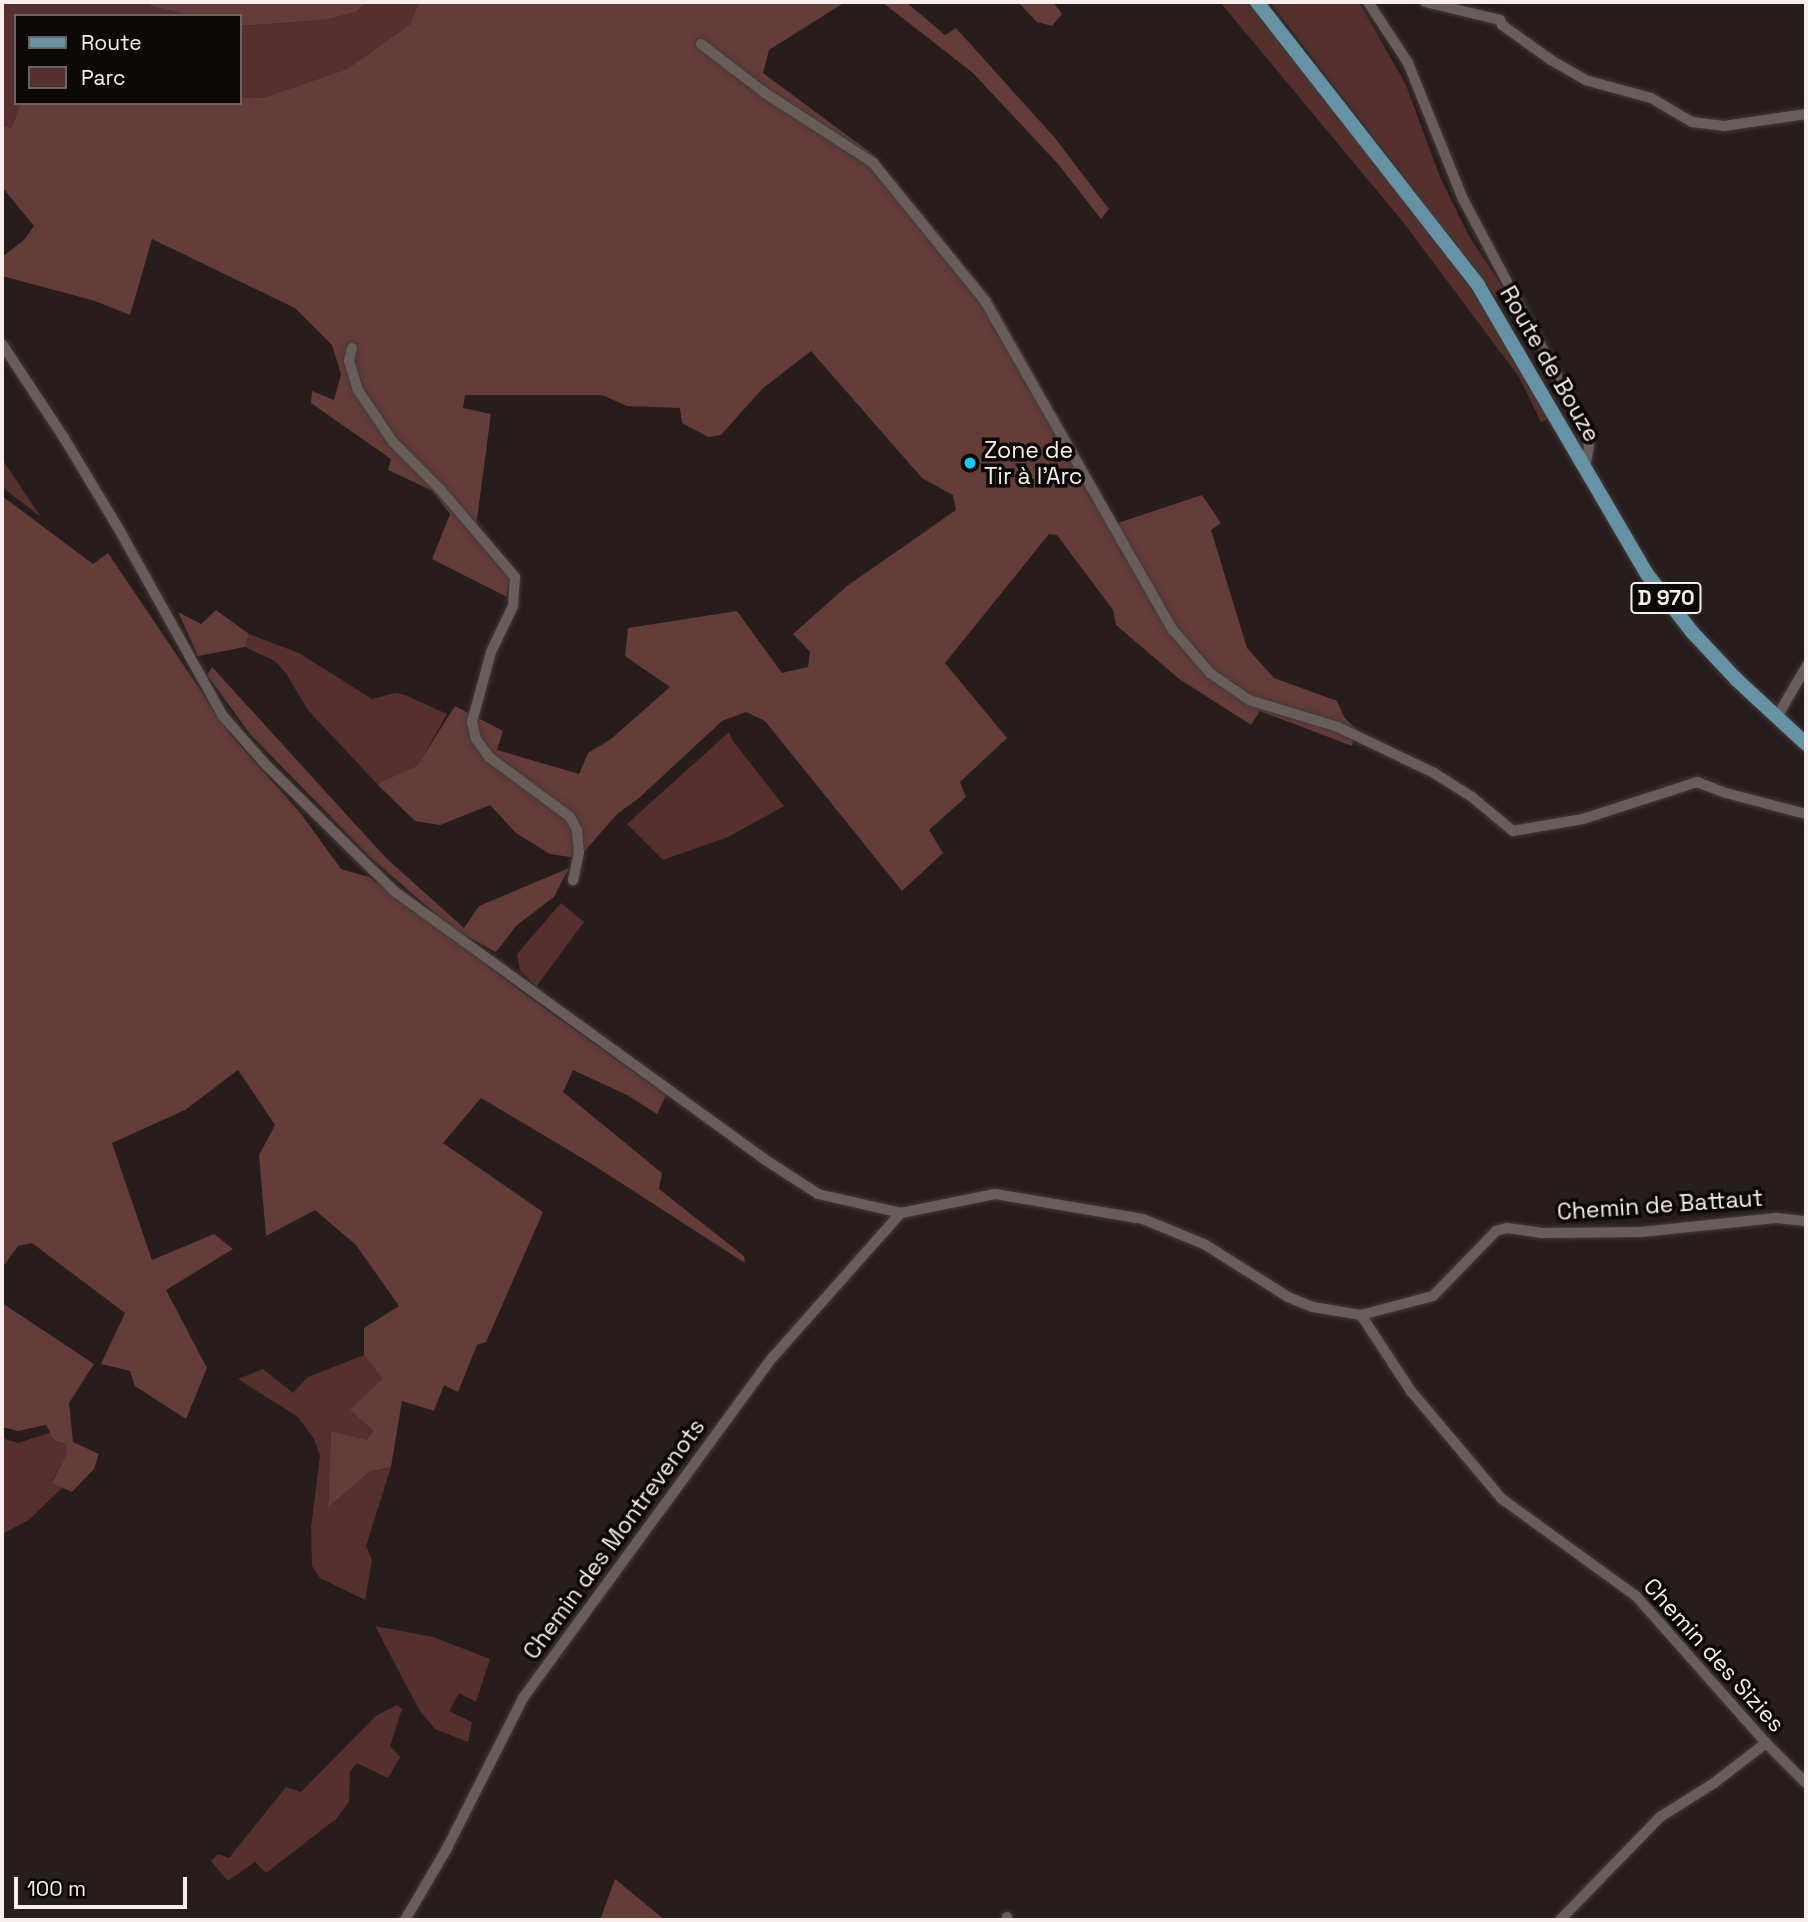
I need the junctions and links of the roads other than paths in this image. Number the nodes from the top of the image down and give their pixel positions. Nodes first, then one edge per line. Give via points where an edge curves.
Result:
1 (1257, 2) edge
2 (1368, 2) edge
3 (1425, 2) edge
4 (701, 44) dead end
5 (1806, 114) edge
6 (2, 344) edge
7 (352, 348) dead end
8 (1585, 469) junction
9 (1806, 667) edge
10 (1777, 717) junction
11 (1806, 744) edge
12 (1806, 814) edge
13 (573, 880) dead end
14 (901, 1213) junction
15 (1806, 1221) edge
16 (1361, 1315) junction
17 (1766, 1743) junction
18 (1806, 1783) edge
19 (405, 1920) edge
20 (1560, 1920) edge

1 - 8 main road, Route de Bouze / D 970 via 1478,285
2 - 8 street via 1408,64 1462,199 1583,425 1589,446
3 - 5 street via 1500,20 1585,80 1651,99 1692,122 1724,126
4 - 12 street via 765,93 873,163 985,300 1173,630 1210,673 1249,700 1338,727 1434,773 1513,831 1583,819 1697,782
6 - 14 street via 126,541 223,716 394,891 818,1194
7 - 13 street via 349,361 358,390 393,442 440,489 514,577 513,606 491,652 472,722 476,739 489,757 570,817 578,830
8 - 10 main road, Route de Bouze / D 970 via 1647,574 1693,633
9 - 10 street
10 - 11 main road, Route de Bouze / D 970
14 - 16 street, Chemin de Battaut via 995,1194 1143,1219 1205,1244 1289,1297 1314,1307
14 - 19 street, Chemin des Montrevenots via 773,1357 523,1698
15 - 16 street, Chemin de Battaut via 1776,1219 1641,1232 1541,1233 1507,1228 1496,1231 1433,1296
16 - 17 street, Chemin des Sizies via 1411,1391 1502,1499 1636,1596
17 - 18 street, Chemin des Sizies
17 - 20 street via 1660,1817

